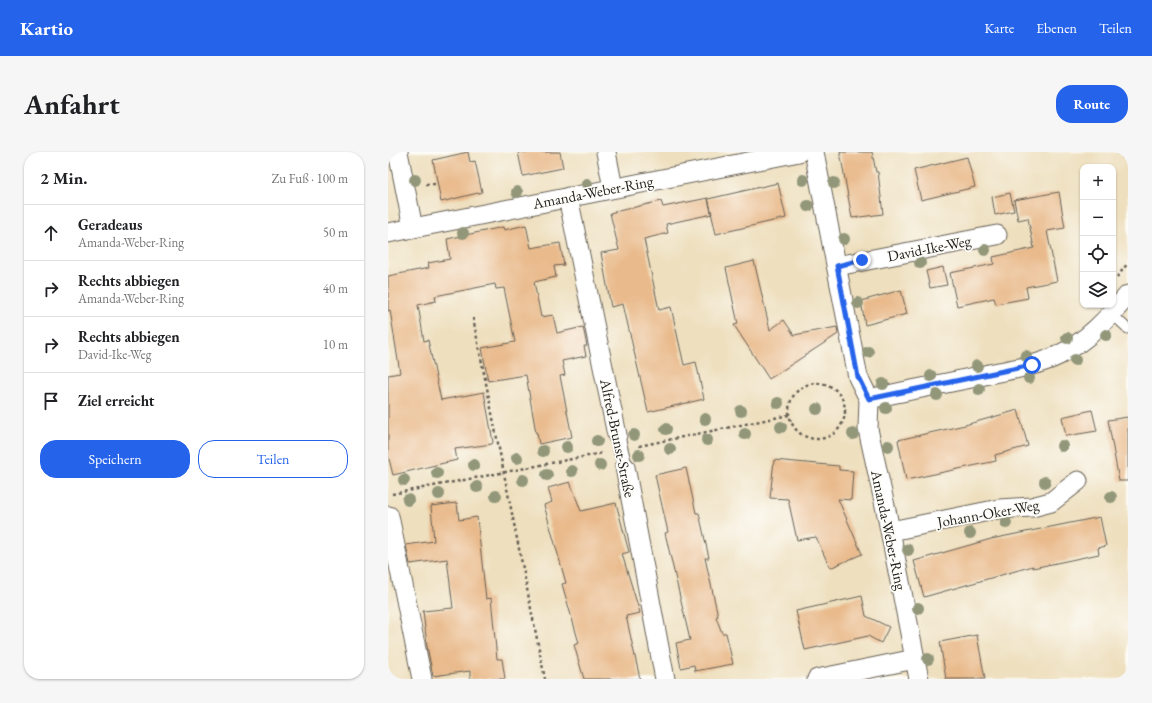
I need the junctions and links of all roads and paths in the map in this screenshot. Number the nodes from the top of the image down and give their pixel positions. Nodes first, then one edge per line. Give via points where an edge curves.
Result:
1 (398, 152) edge
2 (606, 152) edge
3 (799, 152) edge
4 (814, 152) edge
5 (1117, 152) edge
6 (1128, 161) edge
7 (613, 188) junction
8 (568, 197) junction
9 (413, 228) junction
10 (388, 233) edge
11 (997, 235) dead end
12 (1128, 264) edge
13 (837, 266) junction
14 (1116, 278) edge
15 (1128, 295) edge
16 (1112, 314) junction
17 (473, 318) dead end
18 (1128, 329) edge
19 (869, 399) junction
20 (789, 415) junction
21 (619, 442) junction
22 (625, 468) joint
23 (504, 472) junction
24 (1078, 481) dead end
25 (388, 495) edge
26 (388, 514) edge
27 (890, 531) junction
28 (915, 660) junction
29 (422, 679) edge
30 (545, 679) edge
31 (665, 679) edge
32 (817, 679) edge
33 (919, 679) edge

1 - 9 street
2 - 7 street
3 - 7 street, Amanda-Weber-Ring
4 - 13 street, Amanda-Weber-Ring
5 - 6 path
7 - 8 street, Amanda-Weber-Ring
8 - 9 street, Amanda-Weber-Ring
8 - 21 street, Alfred-Brunst-Straße
9 - 10 street, Amanda-Weber-Ring
11 - 13 street, David-Ike-Weg
12 - 14 path
13 - 19 street, Amanda-Weber-Ring via 858,377
15 - 16 street
16 - 18 lane
16 - 19 street via 1072,348 1046,361
17 - 23 path
19 - 27 street, Amanda-Weber-Ring via 868,429
20 - 20 path via 792,397 806,385 815,382 833,387 844,401 844,419 840,428 825,438 806,437 792,424
20 - 21 path
21 - 22 street, Alfred-Brunst-Straße
21 - 23 path
22 - 31 street, Alfred-Brunst-Straße
23 - 25 path
23 - 30 path
24 - 27 street, Johann-Oker-Weg via 1051,502 1032,507 999,509
26 - 29 street
27 - 28 street, Amanda-Weber-Ring
28 - 32 street
28 - 33 street, Amanda-Weber-Ring

